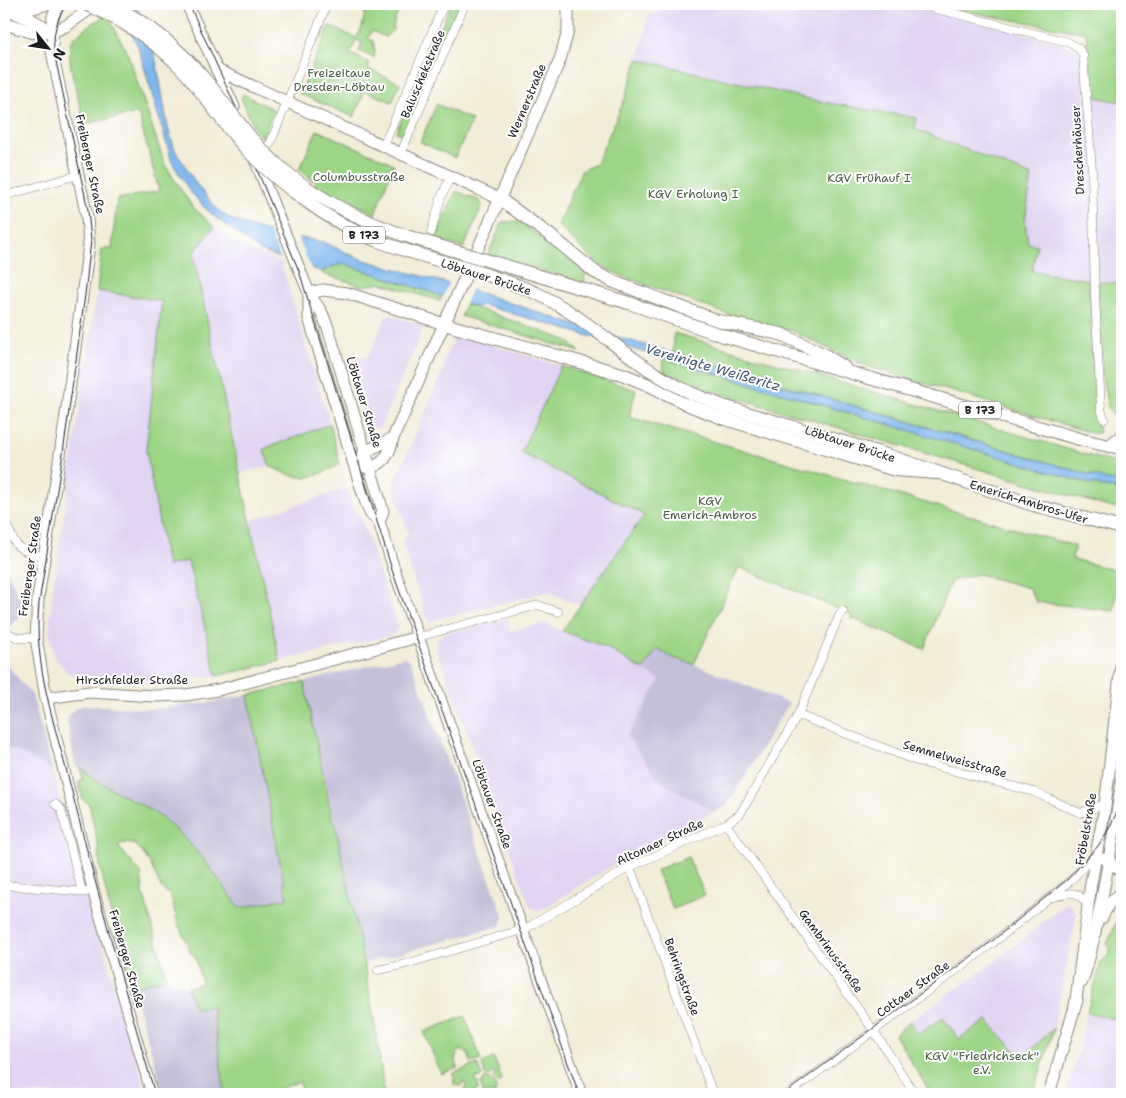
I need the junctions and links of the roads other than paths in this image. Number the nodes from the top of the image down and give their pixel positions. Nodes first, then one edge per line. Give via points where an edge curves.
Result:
1 (46, 4) edge
2 (59, 4) edge
3 (85, 4) edge
4 (97, 4) edge
5 (111, 4) edge
6 (187, 4) edge
7 (327, 4) edge
8 (444, 4) edge
9 (465, 4) edge
10 (917, 4) edge
11 (570, 6) edge
12 (10, 10) edge
13 (4, 23) edge
14 (52, 32) junction
15 (217, 70) junction
16 (286, 101) junction
17 (234, 107) dead end
18 (384, 145) junction
19 (401, 153) junction
20 (254, 156) joint
21 (78, 175) junction
22 (451, 176) junction
23 (4, 196) edge
24 (500, 198) junction
25 (431, 232) dead end
26 (477, 251) dead end
27 (467, 273) dead end
28 (309, 293) junction
29 (444, 324) junction
30 (852, 373) junction
31 (1104, 419) dead end
32 (1122, 436) edge
33 (393, 438) junction
34 (1108, 446) junction
35 (1122, 449) edge
36 (365, 451) junction
37 (355, 466) junction
38 (370, 468) junction
39 (937, 473) junction
40 (4, 519) edge
41 (378, 522) junction
42 (1122, 528) edge
43 (44, 557) junction
44 (843, 611) dead end
45 (558, 612) dead end
46 (4, 631) edge
47 (418, 637) junction
48 (36, 638) junction
49 (1122, 656) edge
50 (46, 698) junction
51 (798, 715) junction
52 (1122, 779) edge
53 (55, 804) dead end
54 (1105, 804) junction
55 (726, 824) junction
56 (1096, 854) junction
57 (1114, 856) edge
58 (630, 867) junction
59 (1122, 871) edge
60 (4, 885) edge
61 (82, 892) junction
62 (1122, 892) edge
63 (94, 893) junction
64 (1049, 898) junction
65 (1088, 907) junction
66 (523, 929) junction
67 (1095, 931) junction
68 (378, 970) dead end
69 (1075, 1007) junction
70 (874, 1031) junction
71 (152, 1094) edge
72 (581, 1094) edge
73 (713, 1094) edge
74 (788, 1094) edge
75 (914, 1094) edge
76 (1049, 1094) edge

1 - 12 main road
2 - 14 street, Freiberger Straße via 53,16
3 - 39 main road, Löbtauer Brücke / B 173, bridge via 126,24 166,54 256,159 291,190 349,228 380,242 504,280 546,298 580,318 646,368 691,393
4 - 14 street
5 - 30 main road, Löbtauer Brücke / B 173, bridge via 147,25 174,47 265,152 308,189 336,207 406,236
6 - 15 street
7 - 16 street
8 - 18 street, Baluschekstraße
9 - 19 street, Baluschekstraße
10 - 31 street, Drescherhäuser via 1068,42 1083,56
11 - 24 street, Wernerstraße via 568,31 560,60
12 - 14 main road
13 - 14 main road via 32,32
14 - 21 street, Freiberger Straße via 52,52
15 - 16 street
15 - 17 street
16 - 18 street
16 - 20 street via 270,144
18 - 19 street
19 - 22 street
20 - 28 street, Löbtauer Straße
21 - 23 street
21 - 43 street, Freiberger Straße via 89,245
22 - 24 street
22 - 25 street
24 - 26 street, Wernerstraße
24 - 30 main road via 572,255 607,278 718,321 787,336
27 - 29 street
28 - 29 street via 323,290 347,293
28 - 36 street, Löbtauer Straße via 325,320
28 - 37 street, Löbtauer Straße via 309,318
29 - 33 street
29 - 39 main road via 622,374 730,420 895,470
30 - 34 main road, B 173
32 - 34 main road
33 - 36 street
33 - 38 street via 380,465
34 - 35 street
36 - 37 street
36 - 38 street, Löbtauer Straße
37 - 38 street
37 - 41 street, Löbtauer Straße via 370,513
38 - 41 street, Löbtauer Straße via 383,511
39 - 42 main road, Emerich-Ambros-Ufer / B 173 via 1033,505
40 - 43 street via 14,542 23,552
41 - 47 street, Löbtauer Straße
43 - 48 street, Freiberger Straße
44 - 51 street, Altonaer Straße
45 - 47 street via 538,605
46 - 48 street via 18,638
47 - 50 street, Hirschfelder Straße via 218,690 154,696 89,692
47 - 66 street, Löbtauer Straße
48 - 50 street, Freiberger Straße
49 - 54 street, Fröbelstraße
50 - 63 street, Freiberger Straße
51 - 54 street, Semmelweisstraße via 917,761 1034,792 1080,814
51 - 55 street, Altonaer Straße via 740,814
52 - 57 street, Fröbelstraße
53 - 61 street via 61,809
54 - 56 street, Fröbelstraße
55 - 58 street, Altonaer Straße
55 - 70 street, Gambrinusstraße
56 - 57 street
56 - 64 street, Cottaer Straße
56 - 65 street, Fröbelstraße
57 - 59 street
57 - 67 street, Fröbelstraße
58 - 66 street, Altonaer Straße
58 - 73 street, Behringstraße
60 - 61 street
61 - 63 street
62 - 67 street via 1108,905
63 - 71 street, Freiberger Straße
64 - 65 street, Cottaer Straße via 1070,892 1077,894
64 - 70 street, Cottaer Straße
65 - 69 street, Fröbelstraße
66 - 68 street, Altonaer Straße
66 - 72 street, Löbtauer Straße
67 - 69 street, Fröbelstraße
69 - 76 street, Fröbelstraße
70 - 74 street, Cottaer Straße
70 - 75 street, Gambrinusstraße

